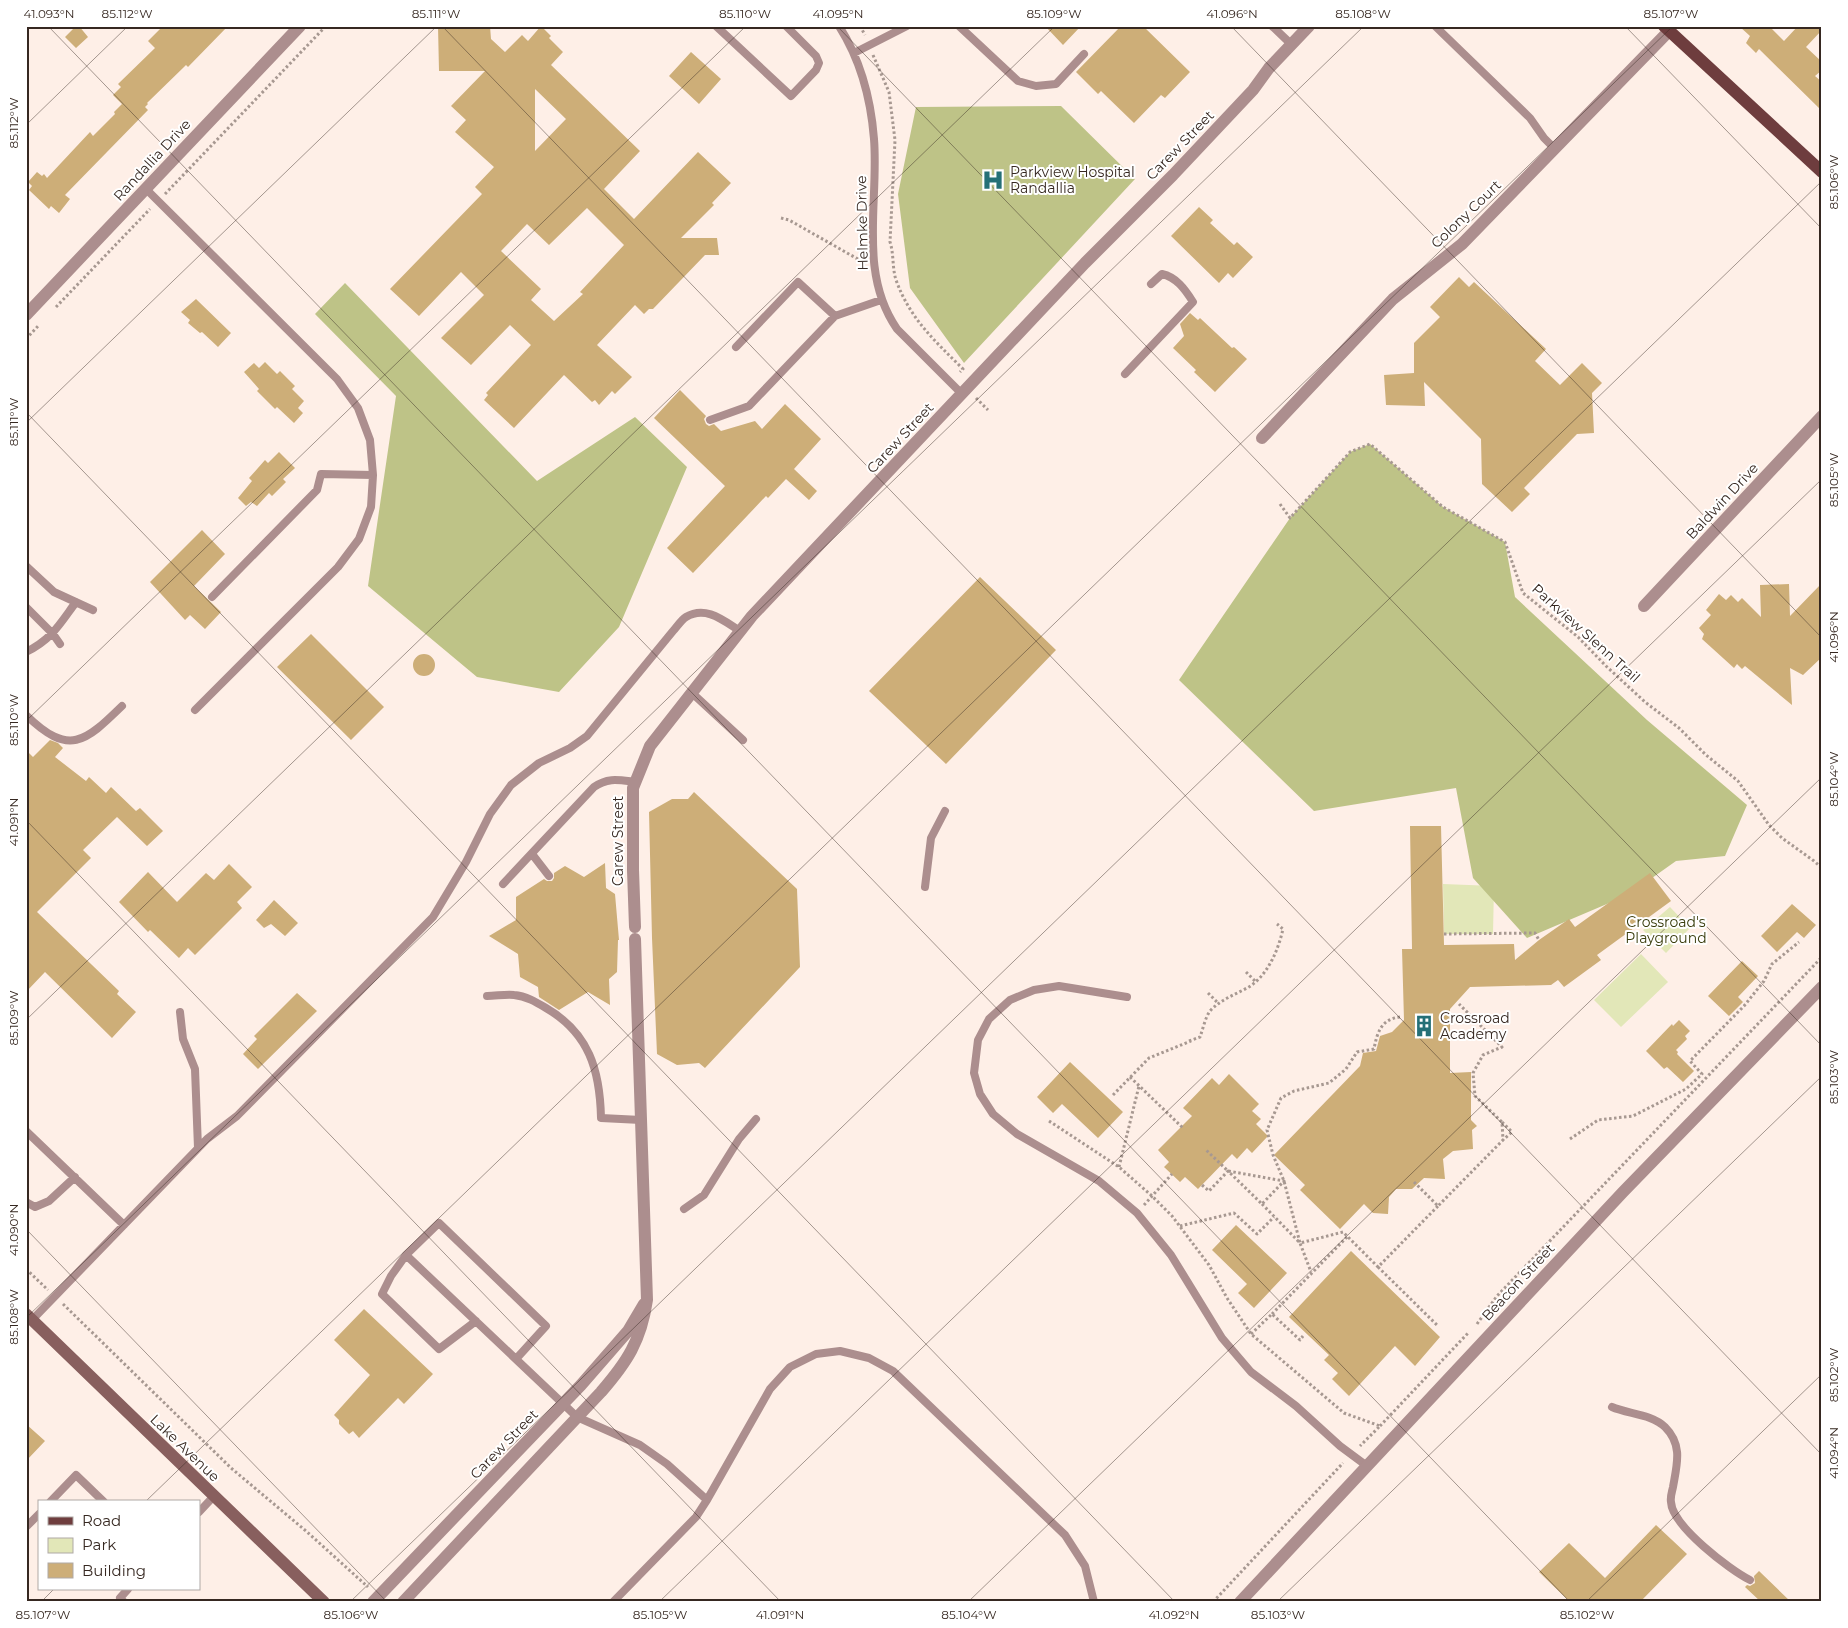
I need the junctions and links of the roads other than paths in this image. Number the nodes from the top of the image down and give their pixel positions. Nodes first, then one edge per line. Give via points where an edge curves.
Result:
1 (300, 26) edge
2 (716, 26) edge
3 (786, 26) edge
4 (839, 26) edge
5 (907, 26) edge
6 (959, 26) edge
7 (1272, 26) edge
8 (1309, 26) edge
9 (1435, 26) edge
10 (1667, 29) edge
11 (1292, 45) junction
12 (854, 54) junction
13 (1084, 54) dead end
14 (1554, 148) junction
15 (1822, 172) edge
16 (146, 189) junction
17 (1151, 284) dead end
18 (881, 300) junction
19 (26, 315) edge
20 (835, 316) junction
21 (736, 347) dead end
22 (1125, 374) dead end
23 (965, 391) junction
24 (1822, 416) edge
25 (710, 420) dead end
26 (1262, 438) dead end
27 (373, 475) junction
28 (26, 566) edge
29 (212, 597) dead end
30 (76, 602) junction
31 (1644, 606) dead end
32 (26, 607) edge
33 (93, 610) dead end
34 (740, 632) junction
35 (53, 634) junction
36 (60, 644) dead end
37 (26, 652) edge
38 (692, 693) junction
39 (122, 706) dead end
40 (194, 710) dead end
41 (26, 715) edge
42 (743, 740) dead end
43 (636, 782) junction
44 (945, 811) dead end
45 (532, 854) junction
46 (549, 876) dead end
47 (504, 884) dead end
48 (925, 887) dead end
49 (1822, 987) edge
50 (487, 996) dead end
51 (1127, 996) dead end
52 (180, 1012) dead end
53 (756, 1119) dead end
54 (641, 1120) junction
55 (26, 1131) edge
56 (198, 1148) junction
57 (75, 1177) junction
58 (26, 1202) edge
59 (684, 1210) dead end
60 (124, 1225) junction
61 (406, 1255) junction
62 (647, 1300) junction
63 (29, 1317) edge
64 (476, 1321) junction
65 (516, 1359) junction
66 (563, 1404) junction
67 (1612, 1407) dead end
68 (577, 1417) junction
69 (1367, 1466) junction
70 (214, 1496) junction
71 (52, 1500) edge
72 (102, 1500) edge
73 (707, 1500) junction
74 (200, 1511) edge
75 (38, 1515) edge
76 (26, 1527) edge
77 (1750, 1580) dead end
78 (127, 1590) edge
79 (124, 1602) edge
80 (324, 1602) edge
81 (373, 1602) edge
82 (403, 1602) edge
83 (613, 1602) edge
84 (1094, 1602) edge
85 (1240, 1602) edge

1 - 16 street, Randallia Drive
2 - 3 lane via 791,96 819,63
4 - 12 lane, Helmke Drive
5 - 12 lane
6 - 13 lane via 1018,81 1036,86 1056,84
7 - 11 lane
8 - 11 street, Carew Street
9 - 14 lane via 1530,118
10 - 14 street, Colony Court
10 - 15 main road
11 - 23 street, Carew Street via 1253,90
12 - 18 lane, Helmke Drive via 871,109 874,262
14 - 26 street, Colony Court via 1462,244 1393,299
16 - 19 street, Randallia Drive
16 - 27 lane via 337,379 358,408 370,440
17 - 22 lane via 1162,274 1171,276 1192,302
18 - 20 lane
18 - 23 lane, Helmke Drive via 897,329
20 - 21 lane via 798,282
20 - 25 lane via 749,406
23 - 34 street, Carew Street
24 - 31 street, Baldwin Drive
27 - 29 lane via 321,474 317,490
27 - 40 lane via 371,507 360,538 338,567
28 - 30 lane via 54,592
30 - 33 lane
30 - 35 lane
32 - 35 lane
34 - 38 street, Carew Street
34 - 56 lane via 704,612 687,616 587,736 539,763 511,785 490,814 433,917 237,1116
35 - 36 lane
35 - 37 lane
38 - 42 lane
38 - 43 street, Carew Street via 650,746
39 - 41 lane via 97,731 78,740 54,738
43 - 45 lane via 617,779 603,781 594,787
43 - 54 street, Carew Street via 633,788 632,870
44 - 48 lane via 931,838
45 - 46 lane
45 - 47 lane
49 - 69 street, Beacon Street via 1623,1192
50 - 54 lane via 514,995 532,1000 557,1015 589,1052 597,1073 601,1118
51 - 69 lane via 1059,986 1034,990 1010,1000 989,1019 978,1040 974,1073 980,1094 992,1114 1017,1134 1099,1181 1137,1212 1171,1255 1222,1338 1251,1372
52 - 56 lane via 183,1039 195,1069
53 - 59 lane via 739,1139 704,1195
54 - 62 street, Carew Street
55 - 57 lane
56 - 60 lane
57 - 58 lane via 49,1201 35,1207
57 - 60 lane
60 - 63 lane
61 - 64 lane
61 - 64 lane via 382,1294 439,1350
61 - 65 lane via 439,1223 546,1326
62 - 66 street, Carew Street via 628,1331
62 - 68 street, Carew Street via 644,1321 623,1366
63 - 70 main road, Lake Avenue
64 - 65 lane
65 - 66 lane
66 - 68 lane
66 - 81 street, Carew Street
67 - 77 lane via 1645,1416 1664,1426 1677,1443 1670,1503 1680,1521 1719,1561
68 - 73 lane via 640,1445
68 - 82 street, Carew Street
69 - 85 street, Beacon Street
70 - 74 lane
70 - 80 main road, Lake Avenue
71 - 72 lane via 76,1475
73 - 83 lane via 696,1517
73 - 84 lane via 770,1389 790,1367 816,1354 840,1351 869,1358 893,1372 1065,1535 1085,1566
75 - 76 lane
78 - 79 lane via 120,1598

